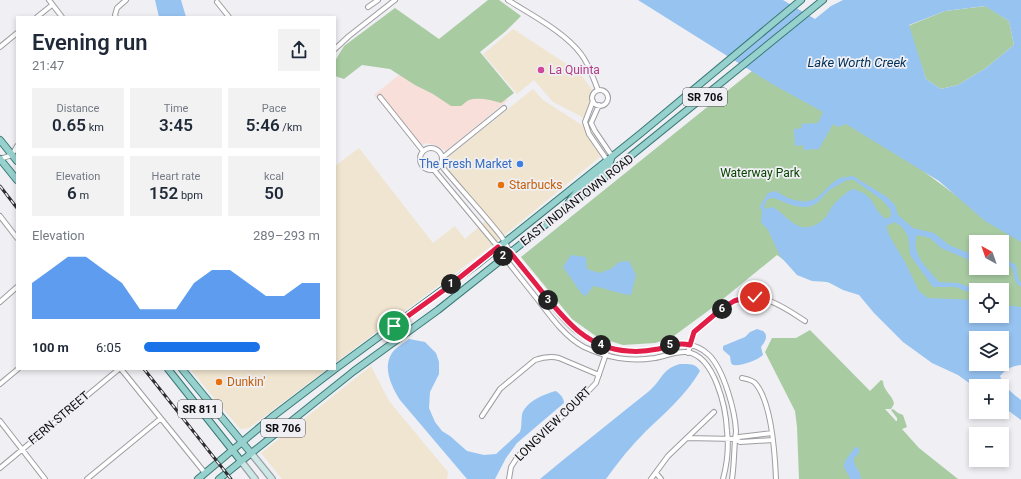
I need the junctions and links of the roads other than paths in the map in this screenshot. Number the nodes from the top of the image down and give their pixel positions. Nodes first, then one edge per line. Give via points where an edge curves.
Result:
1 (49, 0) edge
2 (126, 0) edge
3 (378, 0) edge
4 (395, 0) edge
5 (508, 0) edge
6 (801, 0) edge
7 (823, 0) edge
8 (218, 2) dead end
9 (52, 5) junction
10 (368, 7) dead end
11 (38, 16) edge
12 (61, 16) edge
13 (115, 16) edge
14 (228, 16) edge
15 (16, 34) edge
16 (0, 47) edge
17 (336, 48) edge
18 (598, 90) junction
19 (380, 97) dead end
20 (593, 101) junction
21 (599, 105) junction
22 (504, 108) dead end
23 (0, 140) edge
24 (16, 148) edge
25 (423, 150) junction
26 (12, 155) junction
27 (442, 158) junction
28 (610, 158) junction
29 (0, 159) edge
30 (16, 160) edge
31 (441, 164) junction
32 (434, 170) junction
33 (16, 179) edge
34 (564, 210) junction
35 (1, 219) edge
36 (16, 237) edge
37 (504, 242) junction
38 (498, 247) junction
39 (510, 252) junction
40 (504, 257) junction
41 (16, 288) edge
42 (0, 302) edge
43 (805, 321) dead end
44 (690, 345) junction
45 (608, 348) junction
46 (688, 352) junction
47 (606, 356) junction
48 (346, 360) junction
49 (336, 368) edge
50 (17, 370) edge
51 (119, 370) edge
52 (121, 370) edge
53 (169, 370) edge
54 (183, 370) edge
55 (334, 370) edge
56 (354, 371) junction
57 (600, 375) junction
58 (742, 378) dead end
59 (0, 384) edge
60 (714, 412) dead end
61 (482, 416) dead end
62 (160, 418) junction
63 (0, 421) edge
64 (772, 433) junction
65 (687, 438) junction
66 (727, 439) junction
67 (735, 439) junction
68 (773, 440) junction
69 (242, 442) junction
70 (22, 450) junction
71 (232, 450) junction
72 (251, 453) junction
73 (241, 461) junction
74 (0, 468) edge
75 (205, 473) junction
76 (656, 473) junction
77 (45, 479) edge
78 (87, 479) edge
79 (198, 479) edge
80 (220, 479) edge
81 (255, 479) edge
82 (272, 479) edge
83 (509, 479) edge
84 (651, 479) edge
85 (662, 479) edge
86 (723, 479) edge
87 (732, 479) edge
88 (776, 479) edge

1 - 9 street
2 - 13 street via 117,8
3 - 10 street
4 - 17 street
5 - 18 street via 563,36 575,47 584,59
6 - 28 main road, EAST INDIANTOWN ROAD / SR 706
7 - 34 main road, EAST INDIANTOWN ROAD / SR 706
8 - 14 street
9 - 11 street
9 - 12 street
15 - 16 street
18 - 20 street via 593,94
18 - 21 street via 603,91 607,97 606,102
19 - 25 street
20 - 21 street
20 - 28 street via 585,122 589,134
21 - 28 street via 591,123
22 - 27 street
23 - 26 main road
24 - 26 street
25 - 27 street via 437,149
25 - 32 street via 419,158 421,165 427,170
26 - 29 street
26 - 30 main road
27 - 31 street
28 - 34 main road via 606,169 576,193
28 - 37 main road, EAST INDIANTOWN ROAD / SR 706
29 - 33 main road
31 - 32 street
31 - 37 street
32 - 38 street
34 - 39 main road, EAST INDIANTOWN ROAD / SR 706
35 - 36 street
37 - 38 main road, EAST INDIANTOWN ROAD / SR 706
37 - 39 street
38 - 40 street
38 - 48 main road, EAST INDIANTOWN ROAD / SR 706 via 444,290
39 - 40 main road, EAST INDIANTOWN ROAD / SR 706
39 - 45 street via 568,323 586,338
40 - 47 street via 562,329 583,346
40 - 56 main road, EAST INDIANTOWN ROAD / SR 706 via 438,310
41 - 42 street
43 - 44 street via 766,299 744,298 729,304 699,327 694,332
44 - 45 street via 677,343 660,348 628,351
44 - 46 street
44 - 67 street via 701,349 715,363 730,398
45 - 47 street, LONGVIEW COURT
46 - 47 street via 640,360
46 - 66 street via 709,367 719,388 728,431
47 - 57 street, LONGVIEW COURT
48 - 49 main road, EAST INDIANTOWN ROAD / SR 706
48 - 56 main road
50 - 59 street
51 - 70 street, FERN STREET
52 - 62 street
53 - 71 main road, SR 811
54 - 69 main road, SR 811
55 - 69 main road, EAST INDIANTOWN ROAD / SR 706
56 - 72 main road, EAST INDIANTOWN ROAD / SR 706
57 - 61 street via 559,358 536,360 500,389
57 - 83 street, LONGVIEW COURT via 596,383 575,405 518,456 511,467
58 - 64 street via 756,384 769,416
60 - 65 street
62 - 75 street
62 - 78 street
63 - 70 street
64 - 67 street
64 - 68 street
65 - 66 street
65 - 76 street via 668,456
66 - 67 street
66 - 86 street via 728,451
67 - 68 street via 740,442
67 - 87 street
68 - 88 street
69 - 71 main road, SR 706
69 - 72 main road, SR 811
70 - 74 street, FERN STREET
70 - 77 street
71 - 73 main road, SR 811
71 - 75 main road, SR 706
72 - 73 main road, SR 706
72 - 82 main road, SR 811
73 - 80 main road, SR 706
73 - 81 main road, SR 811
75 - 79 main road, SR 706
76 - 84 street
76 - 85 street

